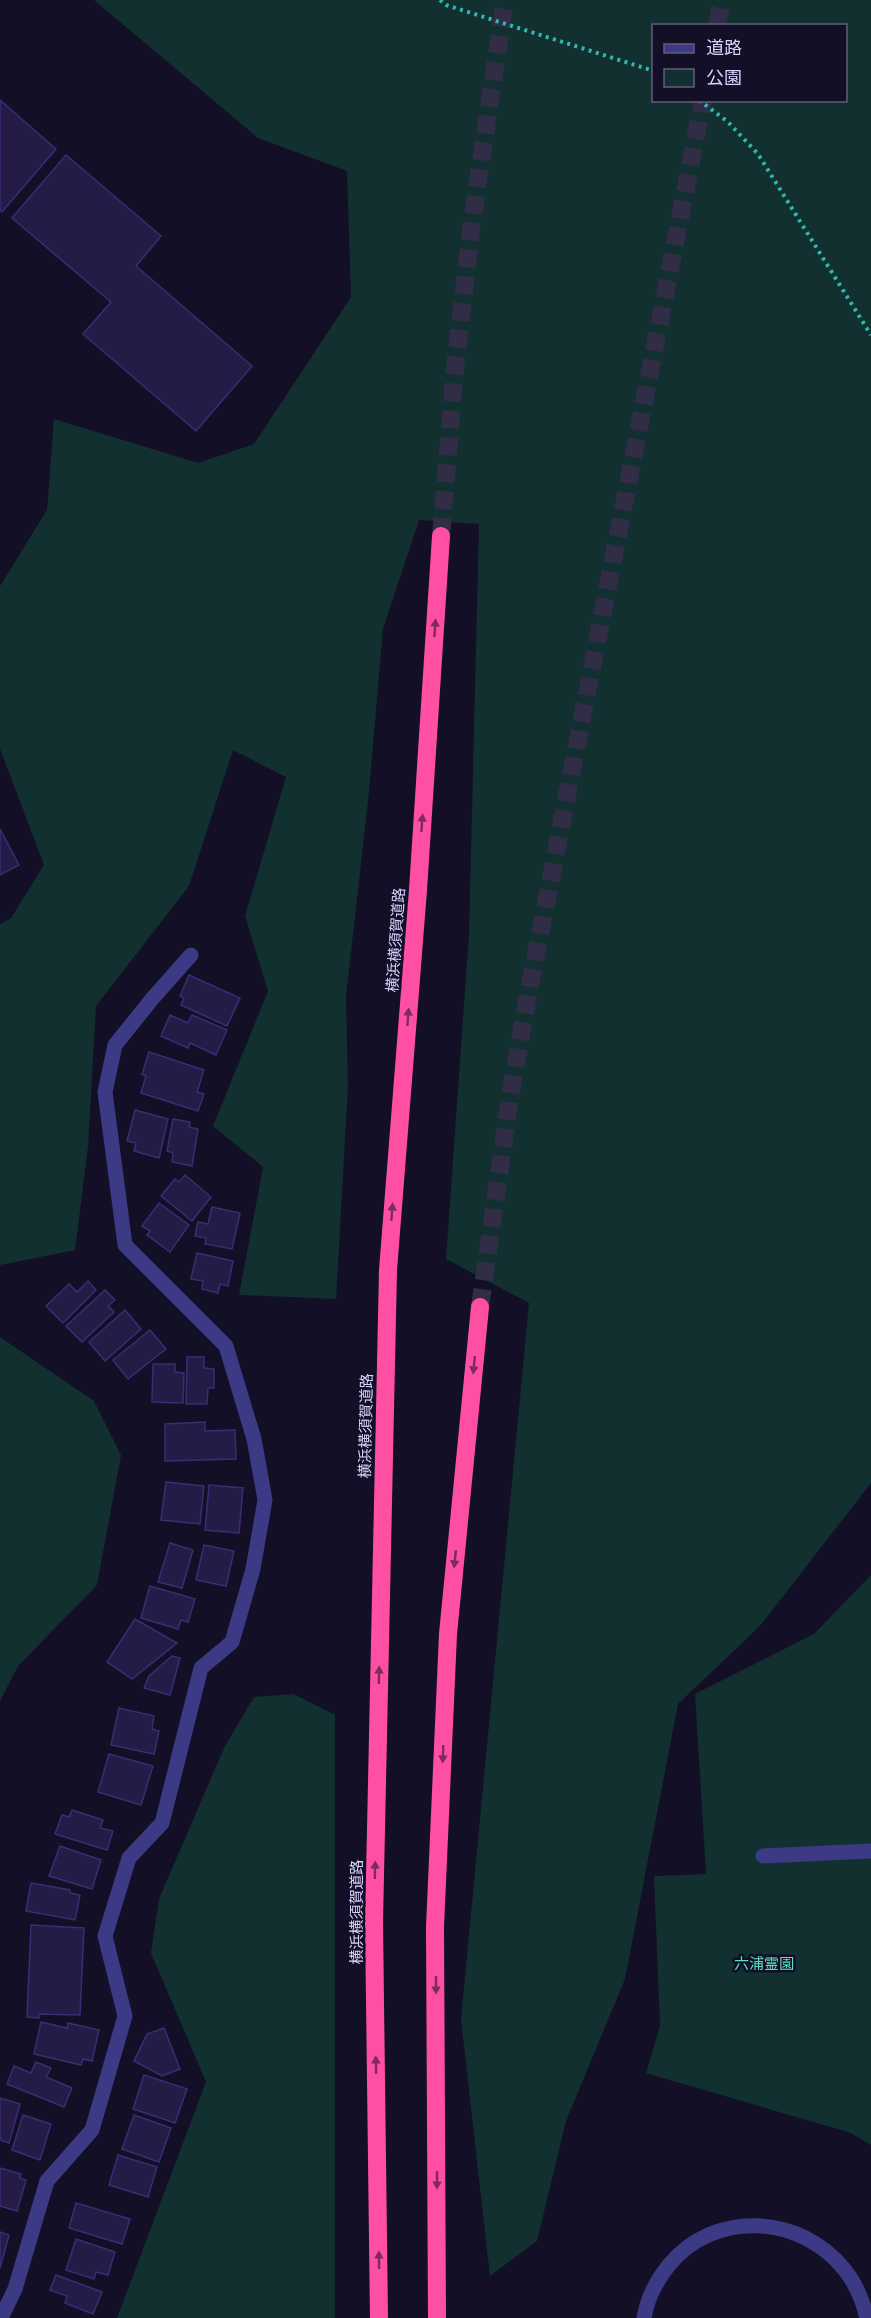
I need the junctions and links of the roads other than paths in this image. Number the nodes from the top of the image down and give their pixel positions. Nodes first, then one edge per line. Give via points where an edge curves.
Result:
1 (441, 536) tunnel mouth
2 (191, 955) dead end
3 (480, 1307) tunnel mouth
4 (871, 1851) edge
5 (763, 1856) dead end
6 (0, 2318) edge
7 (380, 2318) edge
8 (437, 2318) edge
9 (644, 2318) edge
10 (867, 2318) edge

7 -> 1 highway, 横浜横須賀道路 via 374,1922 388,1270
2 - 6 street via 115,1045 105,1092 125,1245 226,1346 254,1439 265,1500 253,1569 232,1642 201,1668 162,1823 129,1858 105,1936 125,2016 92,2130 47,2181 15,2289
3 -> 8 highway via 448,1634 435,1926
4 - 5 street
9 - 10 street via 659,2278 681,2251 711,2232 745,2224 782,2229 818,2245 845,2269

